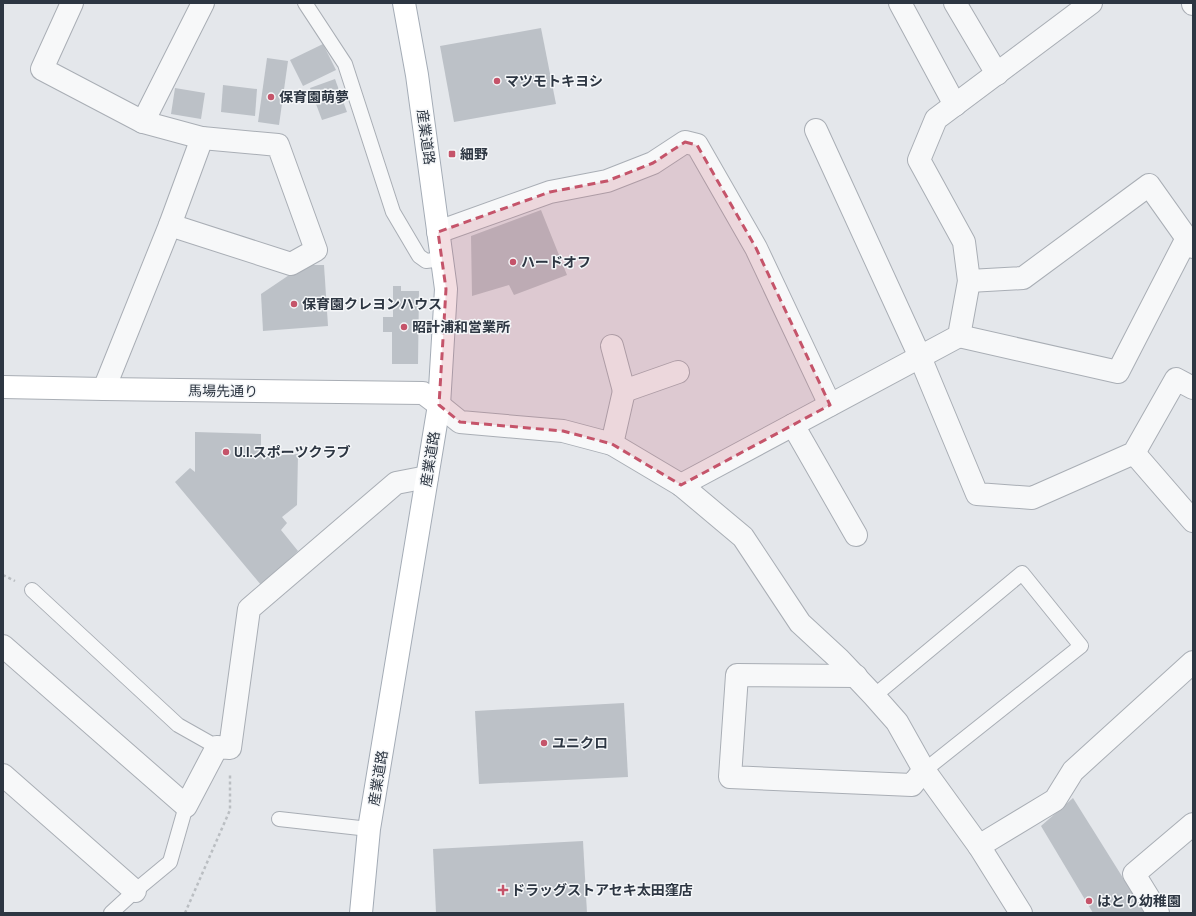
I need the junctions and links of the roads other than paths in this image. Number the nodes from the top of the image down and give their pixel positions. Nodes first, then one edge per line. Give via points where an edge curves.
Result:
1 (72, 3) edge
2 (203, 3) edge
3 (305, 3) edge
4 (404, 3) edge
5 (900, 3) edge
6 (955, 3) edge
7 (1078, 7) edge
8 (996, 74) junction
9 (955, 105) junction
10 (143, 122) junction
11 (816, 130) dead end
12 (202, 138) junction
13 (170, 224) junction
14 (438, 232) junction
15 (1190, 242) edge
16 (442, 260) junction
17 (969, 281) junction
18 (959, 336) junction
19 (612, 346) dead end
20 (920, 357) junction
21 (678, 372) dead end
22 (3, 387) edge
23 (1193, 388) edge
24 (104, 389) junction
25 (624, 391) junction
26 (439, 405) junction
27 (830, 405) junction
28 (793, 425) junction
29 (612, 444) junction
30 (1134, 452) junction
31 (427, 477) junction
32 (681, 485) junction
33 (1193, 520) edge
34 (856, 535) dead end
35 (32, 590) dead end
36 (3, 646) edge
37 (1193, 662) edge
38 (856, 676) junction
39 (874, 696) junction
40 (223, 748) junction
41 (924, 770) junction
42 (3, 775) edge
43 (186, 806) junction
44 (279, 819) dead end
45 (1193, 824) edge
46 (369, 829) junction
47 (978, 846) junction
48 (135, 891) junction
49 (111, 913) edge
50 (362, 913) edge
51 (1021, 913) edge
52 (1158, 913) edge

1 - 10 street via 42,69
2 - 10 street
3 - 16 lane via 345,64 393,212 418,256 426,261
4 - 14 main road, 産業道路 via 417,75
5 - 9 street
6 - 8 street
7 - 8 street
8 - 9 street
9 - 17 street via 936,119 920,160 964,242
10 - 12 street
11 - 20 street
12 - 13 street
12 - 13 street via 278,145 316,250 291,264
13 - 24 street
14 - 16 main road, 産業道路
14 - 27 street via 550,192 607,181 653,163 684,142 697,145 756,248
15 - 17 street via 1149,185 1023,278
15 - 18 street via 1118,372
16 - 26 main road, 産業道路 via 446,289
17 - 18 street
18 - 20 street
19 - 25 street
20 - 27 street
20 - 30 street via 977,494 1032,498
21 - 25 street
22 - 24 main road, 馬場先通り
23 - 30 street via 1176,379
24 - 26 main road, 馬場先通り via 423,393
25 - 29 street
26 - 29 street via 460,422 563,431
26 - 31 main road, 産業道路
27 - 28 street
28 - 32 street
28 - 34 street
29 - 32 street
30 - 33 street
31 - 40 street via 396,483 249,609
31 - 46 main road, 産業道路
32 - 38 street via 742,537 800,623
35 - 40 lane via 178,725
36 - 43 street
37 - 47 street via 1073,771 1056,800
38 - 39 street
38 - 41 street via 737,675 730,777 912,785
39 - 41 street via 897,722
39 - 41 lane via 1022,573 1081,646
40 - 43 street
41 - 47 street
42 - 48 street
43 - 48 lane via 170,862
44 - 46 lane
45 - 52 street via 1134,874
46 - 50 main road, 産業道路
47 - 51 street
48 - 49 lane

